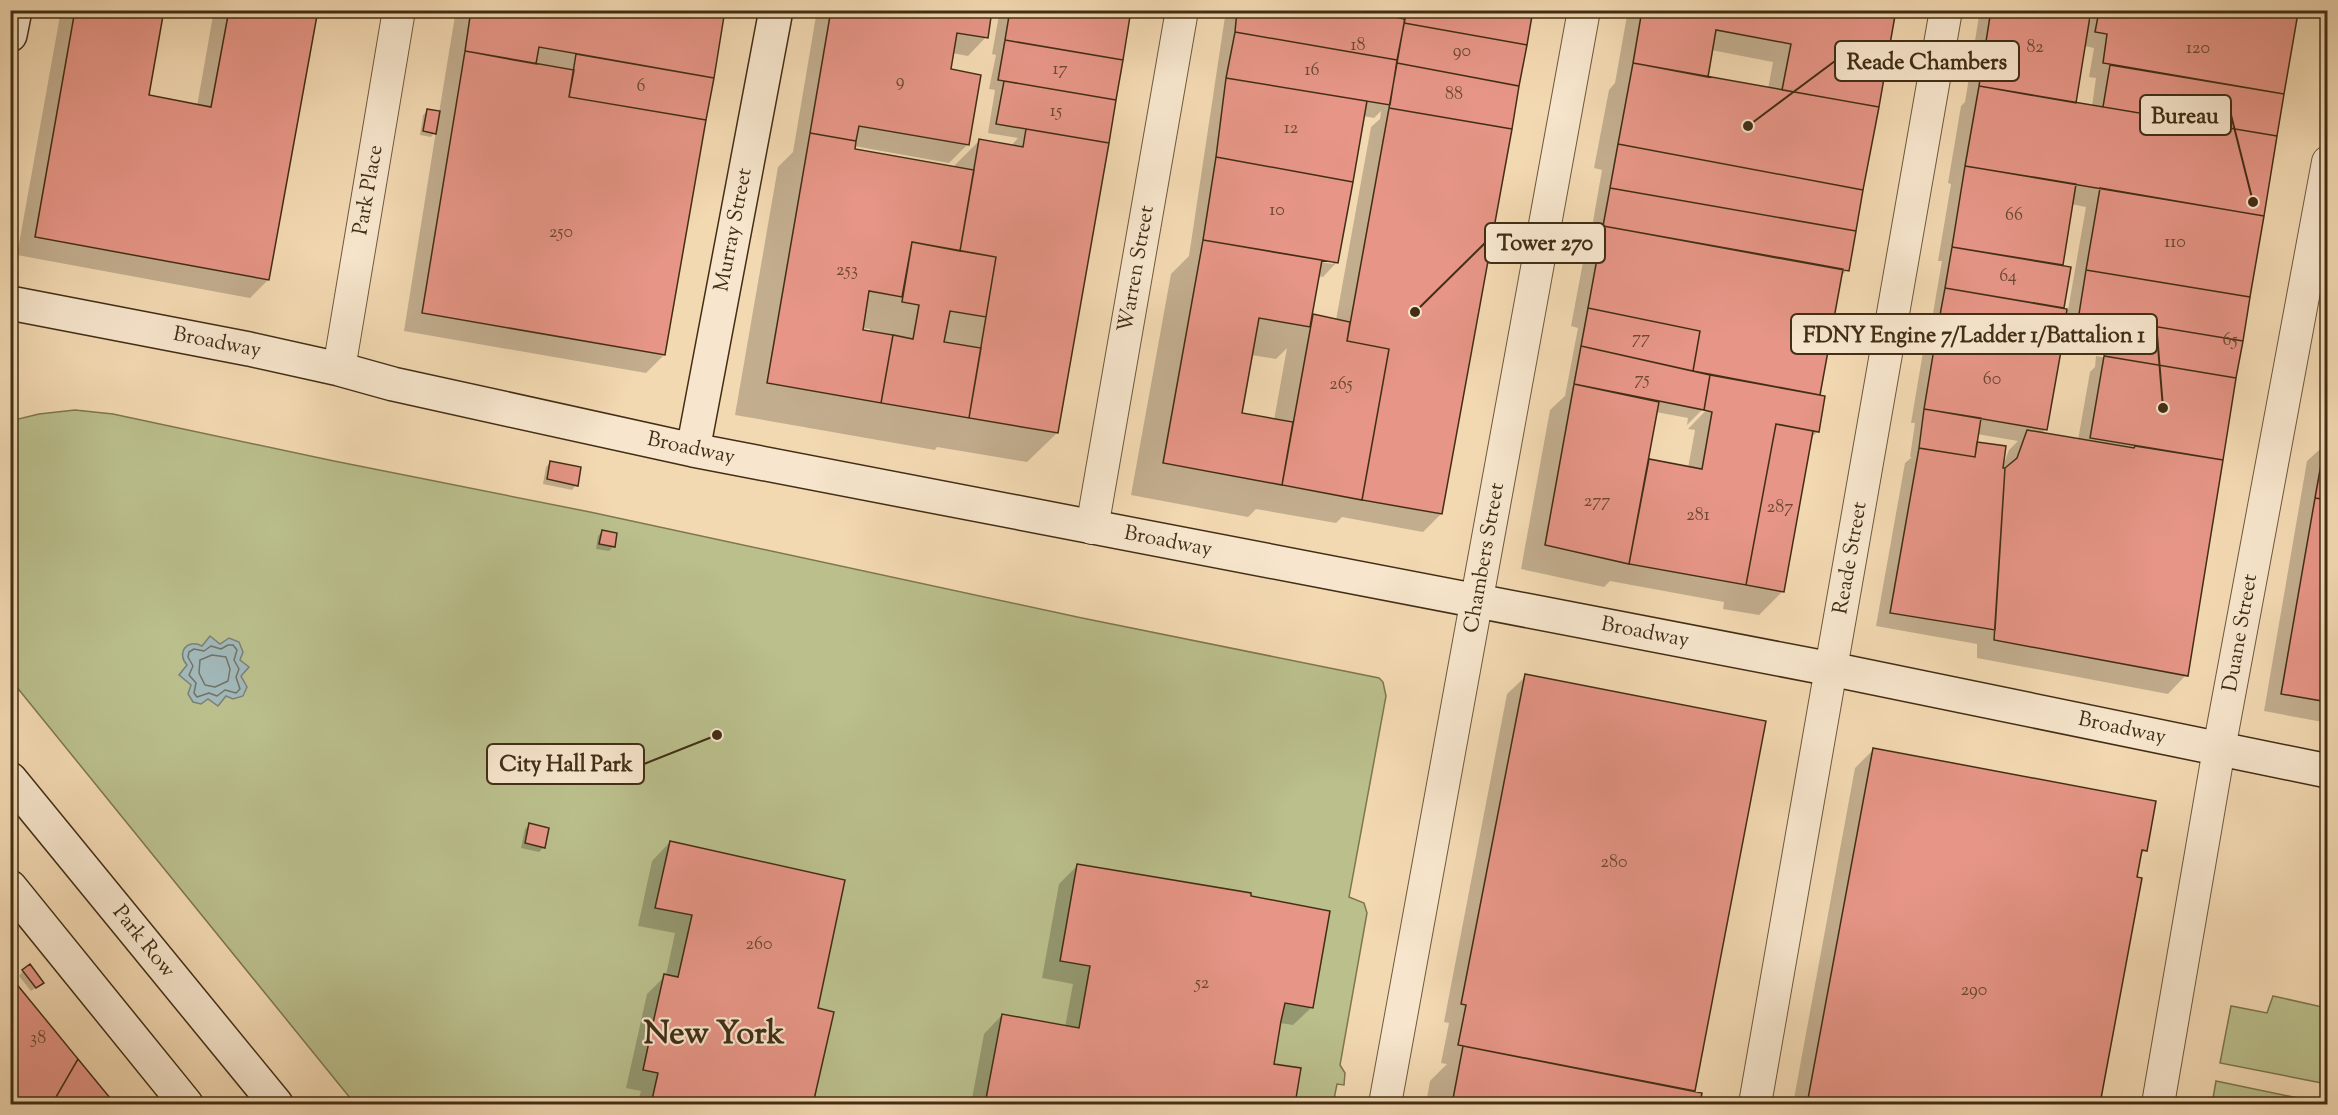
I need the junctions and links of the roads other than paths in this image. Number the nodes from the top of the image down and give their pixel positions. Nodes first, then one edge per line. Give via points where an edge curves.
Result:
1 (15, 10) edge
2 (399, 10) edge
3 (776, 10) edge
4 (1182, 10) edge
5 (1584, 10) edge
6 (1946, 10) edge
7 (10, 35) edge
8 (2328, 162) edge
9 (10, 303) edge
10 (339, 369) junction
11 (693, 450) junction
12 (1092, 528) junction
13 (1477, 600) junction
14 (1831, 669) junction
15 (2219, 749) junction
16 (2328, 771) edge
17 (13, 788) edge
18 (10, 886) edge
19 (186, 1104) edge
20 (276, 1104) edge
21 (1385, 1104) edge
22 (1755, 1104) edge
23 (2158, 1104) edge

1 - 7 main road
2 - 10 street, Park Place
3 - 11 main road, Murray Street
4 - 12 street, Warren Street
5 - 13 street, Chambers Street
6 - 14 street, Reade Street
8 - 15 street, Duane Street
9 - 10 main road, Broadway
10 - 11 main road, Broadway
11 - 12 main road, Broadway
12 - 13 main road, Broadway
13 - 14 main road, Broadway
13 - 21 street, Chambers Street
14 - 15 main road, Broadway
14 - 22 street, Reade Street
15 - 16 main road, Broadway
15 - 23 street, Duane Street
17 - 20 main road, Park Row
18 - 19 main road

